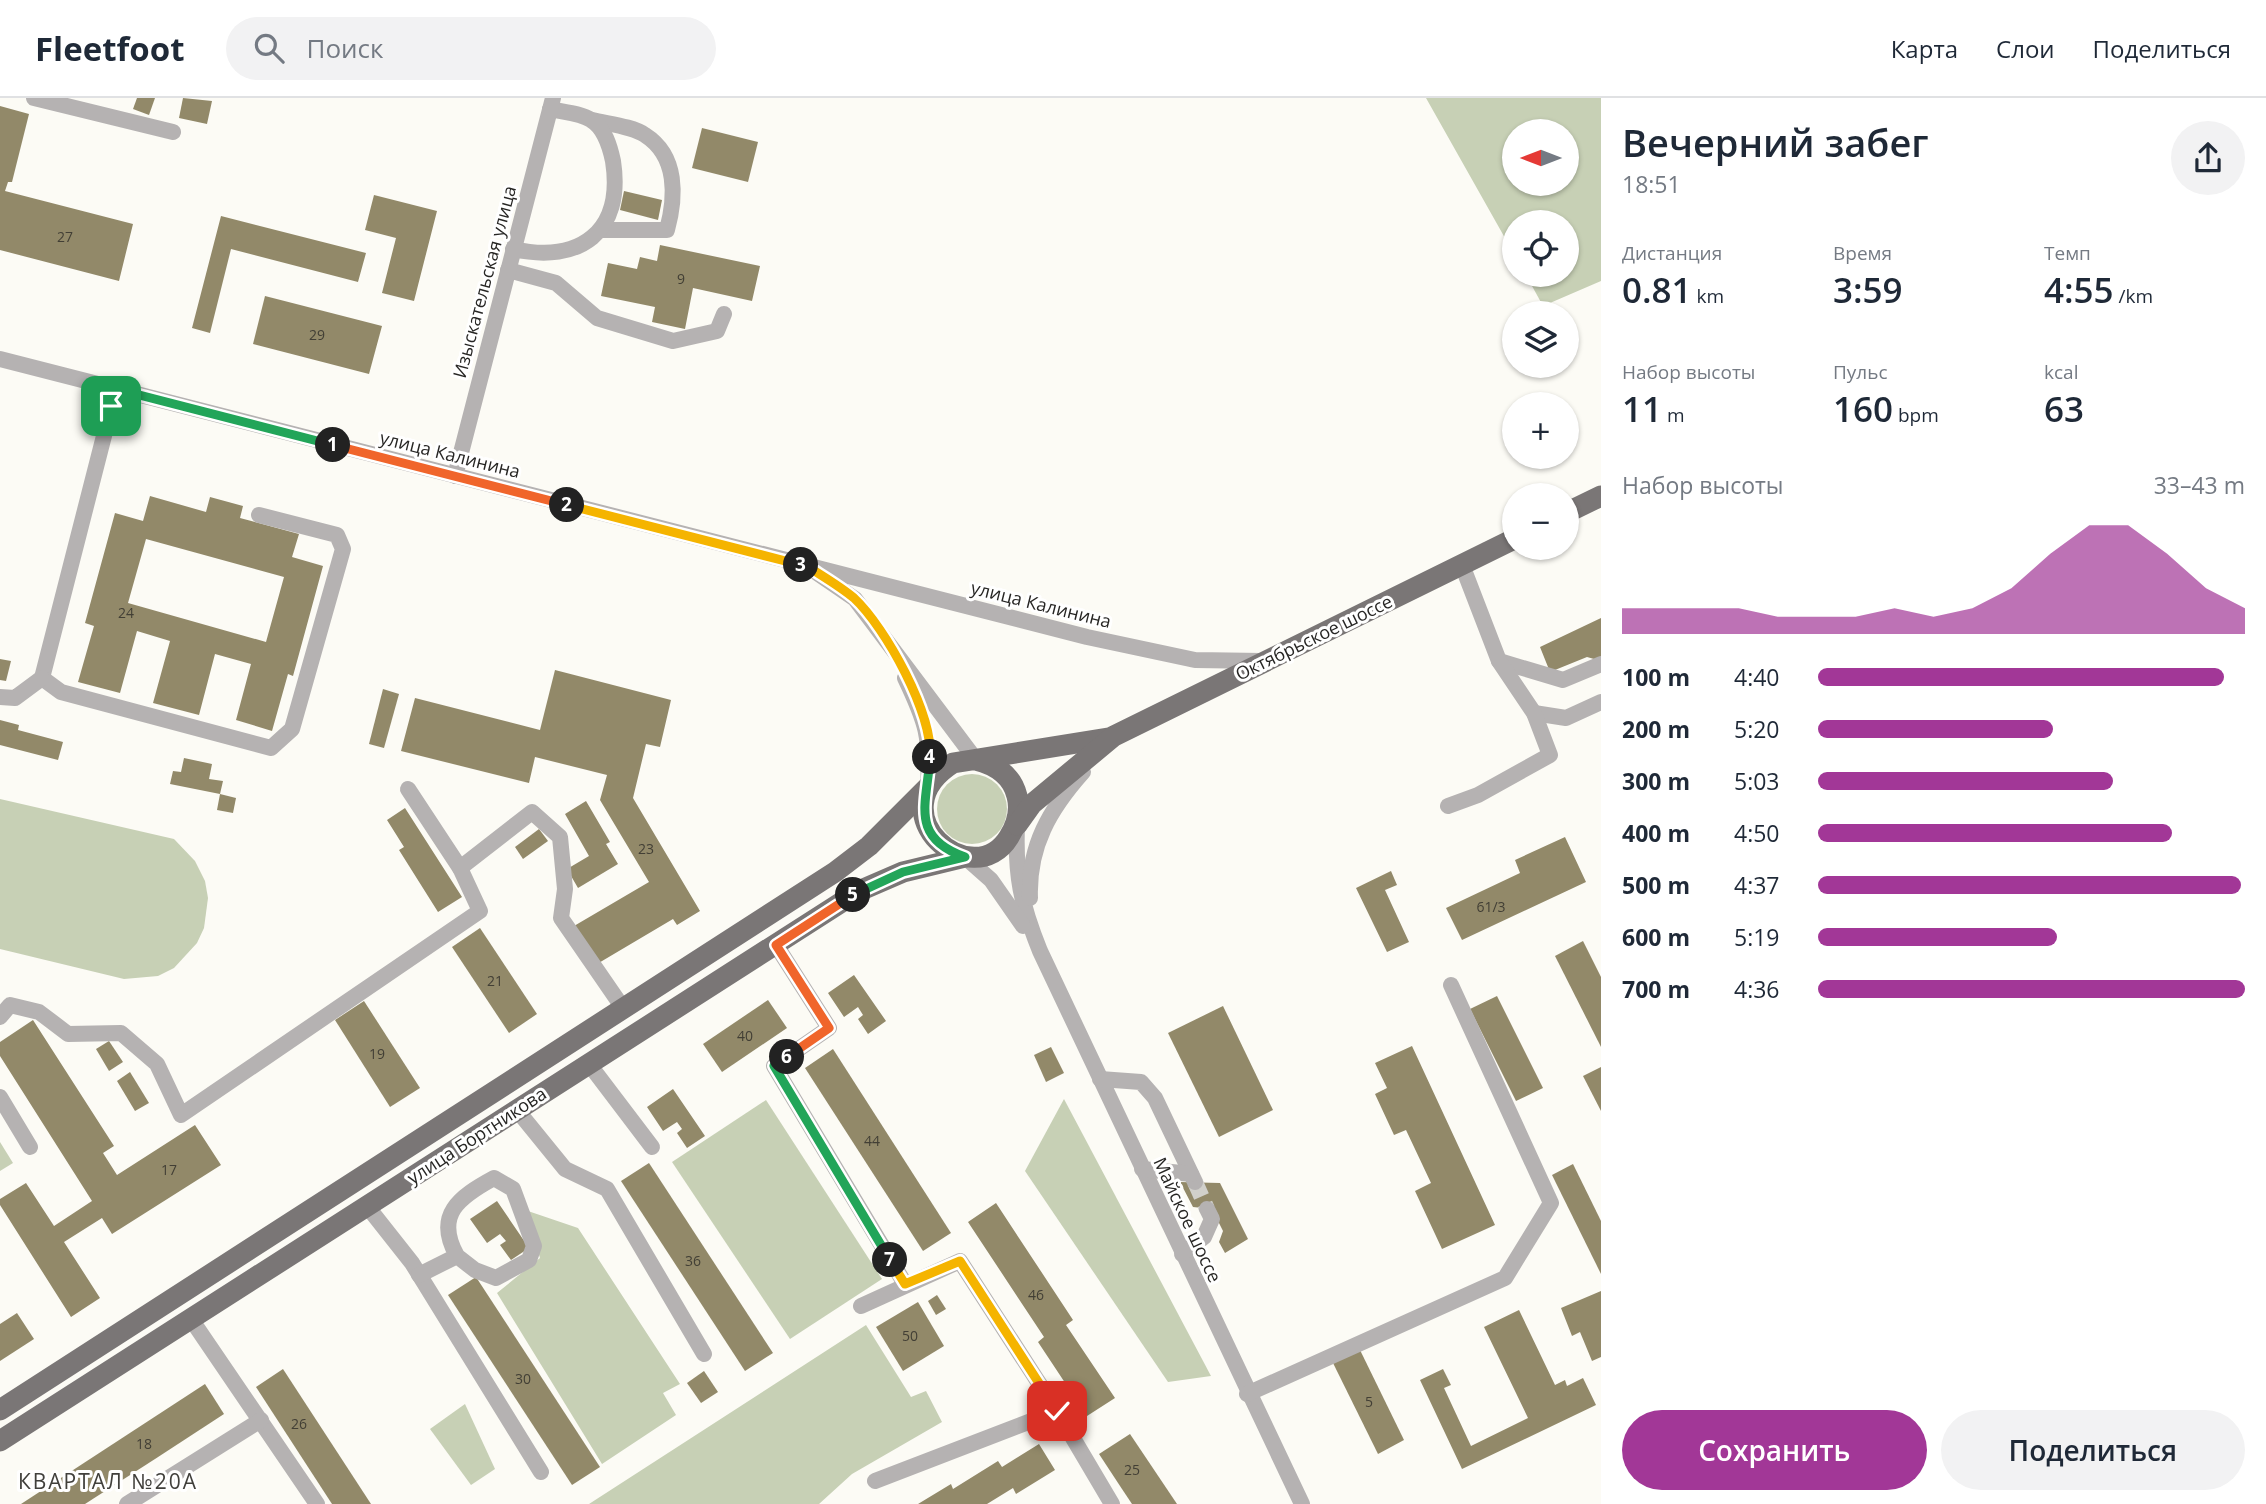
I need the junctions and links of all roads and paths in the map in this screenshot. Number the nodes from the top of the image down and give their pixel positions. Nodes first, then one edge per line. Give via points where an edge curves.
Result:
1 (34, 98) edge
2 (551, 103) edge
3 (592, 120) junction
4 (173, 132) dead end
5 (601, 230) junction
6 (513, 249) junction
7 (508, 270) junction
8 (724, 314) dead end
9 (0, 359) edge
10 (116, 389) junction
11 (455, 476) junction
12 (1601, 496) edge
13 (1579, 507) edge
14 (259, 514) dead end
15 (1502, 545) edge
16 (1462, 565) junction
17 (810, 568) junction
18 (892, 650) junction
19 (1267, 661) junction
20 (1499, 661) junction
21 (1601, 664) edge
22 (41, 678) junction
23 (0, 697) edge
24 (1601, 702) edge
25 (1534, 713) junction
26 (1114, 736) junction
27 (976, 760) junction
28 (928, 787) junction
29 (408, 789) dead end
30 (1448, 806) dead end
31 (1017, 824) junction
32 (965, 857) junction
33 (460, 867) junction
34 (776, 945) junction
35 (1040, 951) junction
36 (1451, 985) dead end
37 (623, 1008) junction
38 (0, 1017) edge
39 (589, 1064) junction
40 (1100, 1079) junction
41 (0, 1097) edge
42 (517, 1110) junction
43 (30, 1147) dead end
44 (652, 1147) dead end
45 (1142, 1169) junction
46 (367, 1206) junction
47 (1208, 1209) tunnel mouth
48 (1182, 1254) junction
49 (457, 1256) junction
50 (419, 1275) junction
51 (905, 1284) junction
52 (176, 1297) junction
53 (861, 1306) dead end
54 (191, 1319) junction
55 (704, 1354) dead end
56 (1247, 1394) junction
57 (0, 1410) edge
58 (1057, 1411) junction
59 (261, 1420) junction
60 (0, 1441) edge
61 (541, 1472) dead end
62 (875, 1481) dead end
63 (127, 1504) edge
64 (317, 1504) edge
65 (1112, 1504) edge
66 (1302, 1504) edge

1 - 4 street
2 - 3 street
2 - 6 street, Изыскательская улица
3 - 5 street via 610,142 615,172 613,209
3 - 5 street via 644,133 658,146 674,186 667,230
5 - 6 street via 571,249 538,254
6 - 7 street, Изыскательская улица
7 - 8 street via 556,283 597,318 673,341 717,331
7 - 11 street, Изыскательская улица
9 - 10 street, улица Калинина
10 - 11 street, улица Калинина
10 - 22 street
11 - 17 street, улица Калинина
12 - 13 main road
14 - 22 street via 337,535 343,550 292,729 271,748 61,692
15 - 16 main road, Октябрьское шоссе
16 - 19 main road, Октябрьское шоссе
16 - 20 street
17 - 18 street, улица Калинина via 855,599
17 - 19 street, улица Калинина via 1142,650 1212,662
18 - 27 street, улица Калинина
18 - 28 street, улица Калинина via 927,726
19 - 26 main road, Октябрьское шоссе
20 - 21 street via 1563,680
20 - 25 street
22 - 23 street via 15,698
24 - 25 street via 1566,718
25 - 30 street via 1549,755
26 - 27 main road, Октябрьское шоссе
26 - 31 main road, Октябрьское шоссе via 1032,804
26 - 35 street, Майское шоссе via 1064,793 1042,828 1029,879 1031,926
27 - 28 main road via 953,764 939,772
27 - 31 main road via 1003,772 1015,787 1020,805
28 - 32 main road via 925,823 947,850
28 - 37 main road, улица Бортникова via 869,846 835,872
29 - 33 street
31 - 32 main road via 1006,842 989,853
31 - 35 street, Майское шоссе via 1022,906
32 - 34 main road, улица Бортникова via 903,872 859,891
32 - 35 street, Майское шоссе via 991,880
33 - 37 street via 533,812 560,837 565,889 561,918
33 - 38 street via 480,911 181,1115 157,1064 121,1033 68,1034 39,1012 10,1005
34 - 39 main road, улица Бортникова
34 - 51 street via 829,1028 774,1066
35 - 40 street, Майское шоссе
36 - 56 street via 1551,1203 1505,1278
37 - 52 main road, улица Бортникова
39 - 42 main road, улица Бортникова
39 - 44 street
40 - 45 street, Майское шоссе
40 - 45 street via 1141,1082 1155,1098 1193,1178
41 - 43 street
42 - 46 main road, улица Бортникова
42 - 55 street via 565,1169 607,1189
45 - 48 street, Майское шоссе
46 - 50 street
46 - 54 main road, улица Бортникова
47 - 48 street via 1212,1219 1204,1237
48 - 56 street, Майское шоссе
49 - 49 street via 496,1278 529,1260 534,1246 513,1189 494,1178 469,1192 449,1215 447,1238
49 - 50 street
50 - 61 street
51 - 53 street
51 - 58 street via 960,1261
52 - 54 main road
52 - 57 main road, улица Бортникова
54 - 59 street
54 - 60 main road, улица Бортникова
56 - 66 street, Майское шоссе
58 - 62 street
58 - 65 street
59 - 63 street
59 - 64 street

